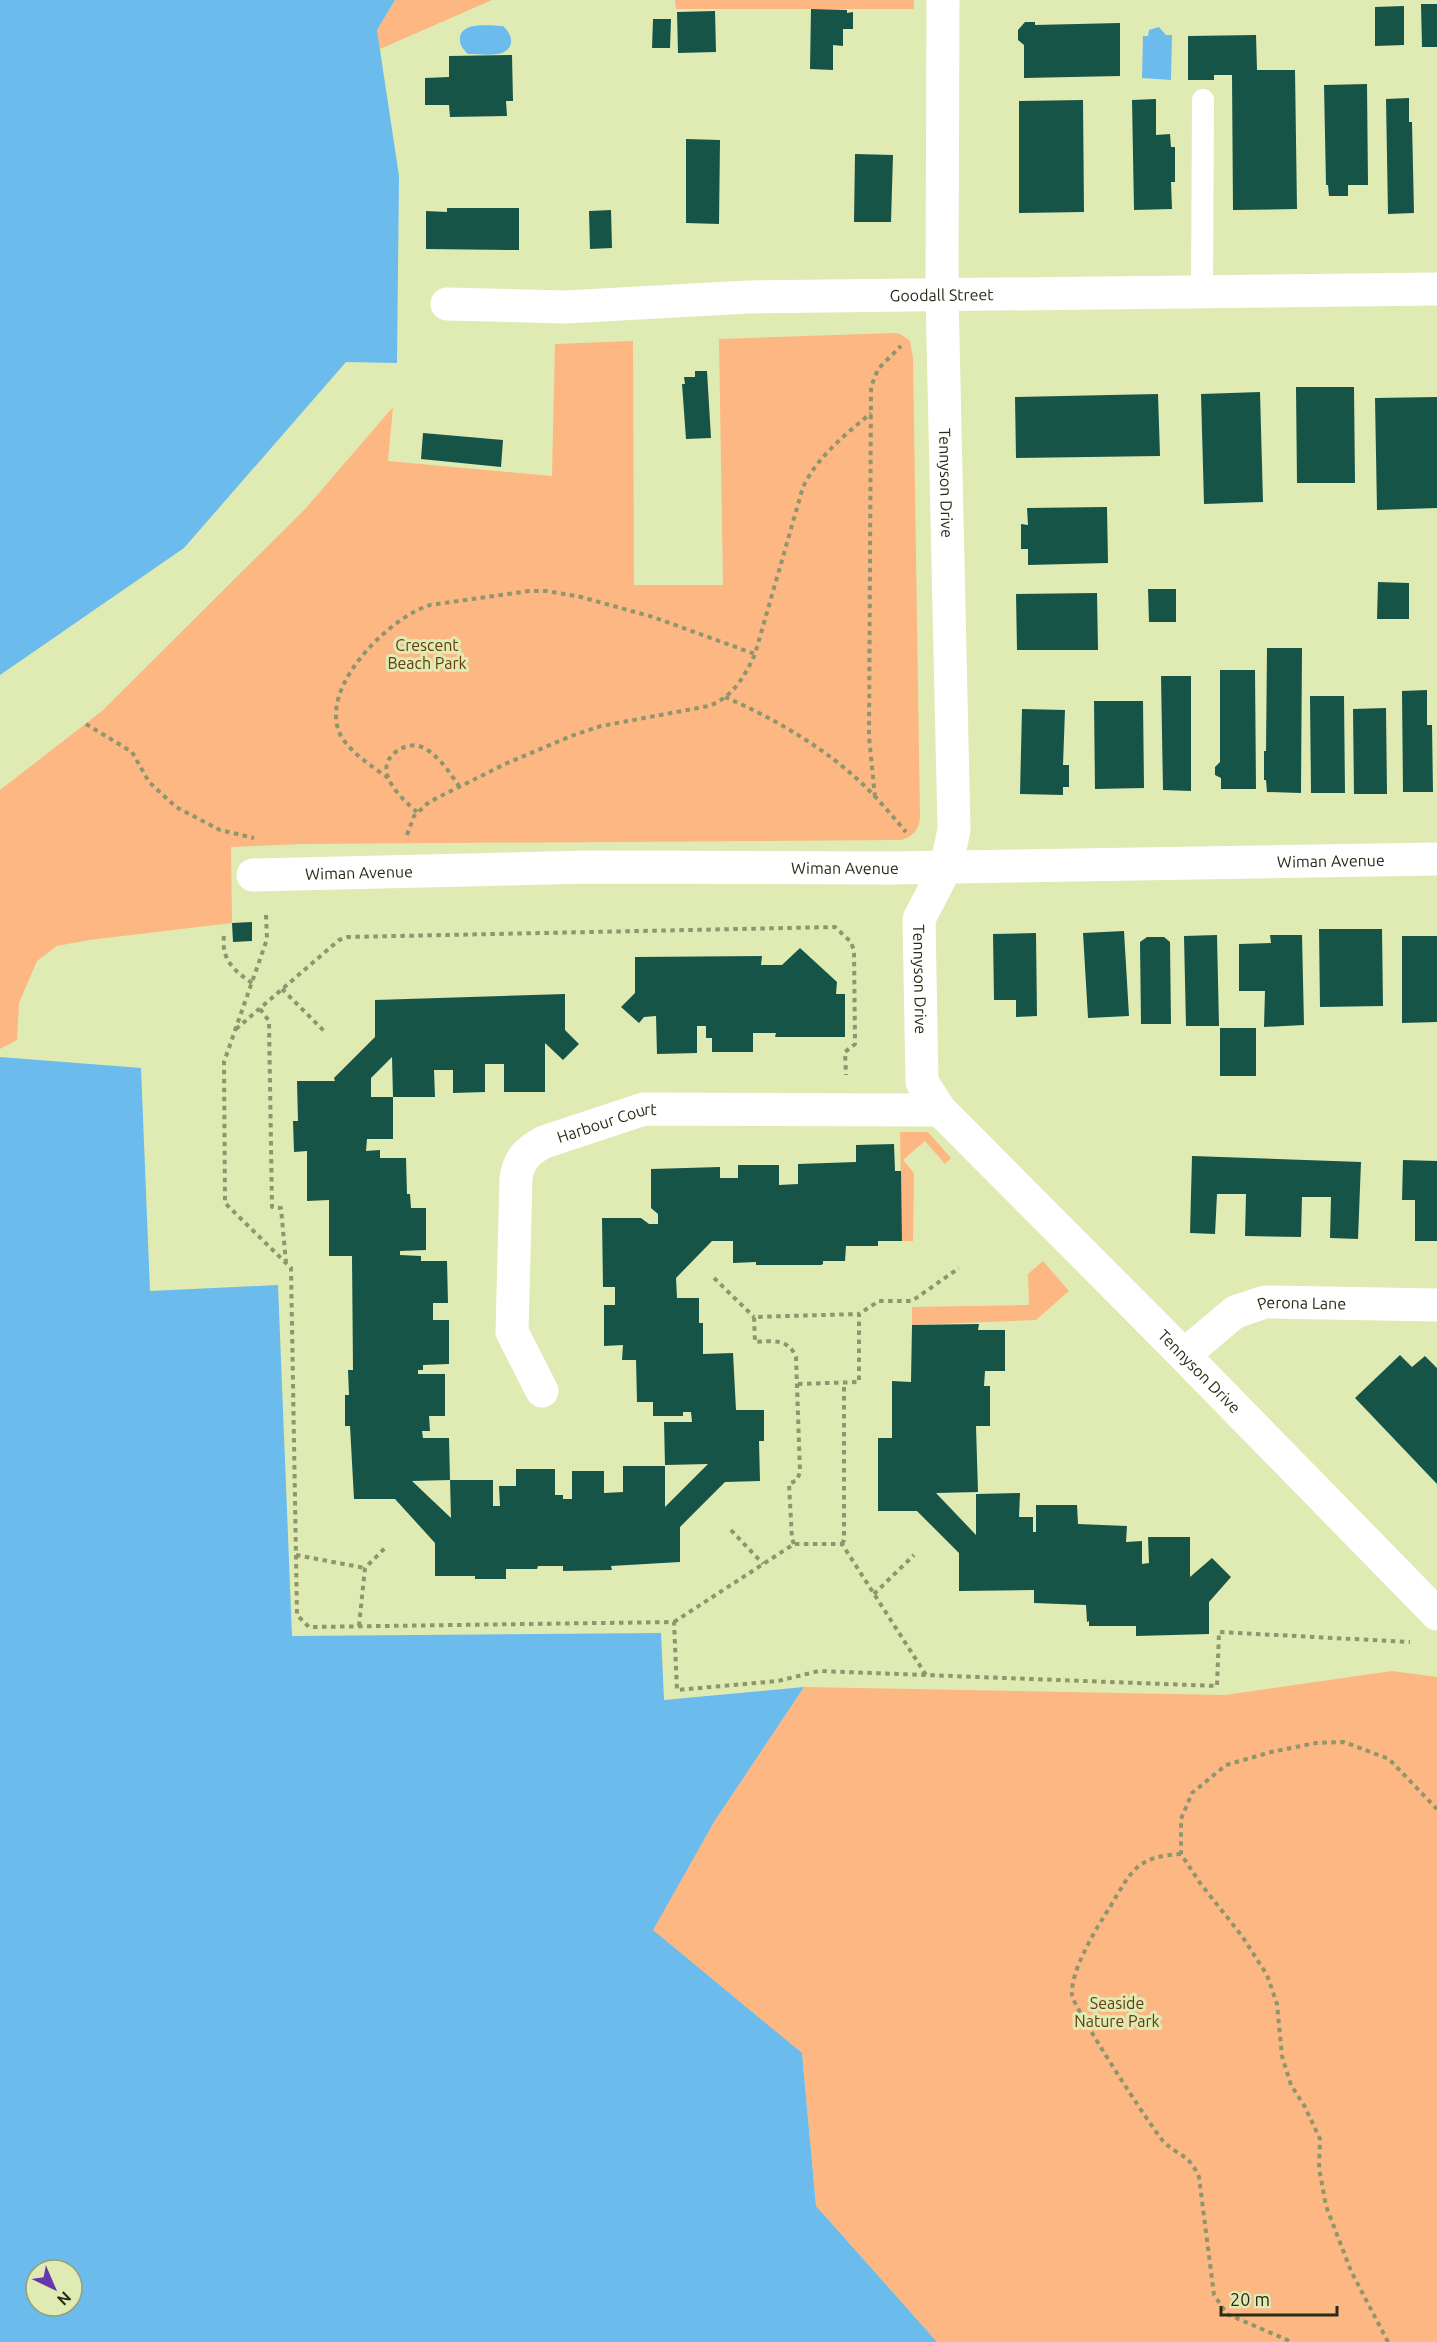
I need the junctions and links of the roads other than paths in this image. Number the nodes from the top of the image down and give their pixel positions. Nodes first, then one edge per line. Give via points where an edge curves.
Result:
1 (943, 0) edge
2 (1203, 100) dead end
3 (1437, 289) edge
4 (1202, 292) junction
5 (942, 295) junction
6 (447, 304) dead end
7 (1437, 859) edge
8 (946, 867) junction
9 (264, 875) road end
10 (939, 1110) junction
11 (1437, 1305) edge
12 (1184, 1355) junction
13 (542, 1391) dead end
14 (1437, 1614) edge

1 - 5 street, Tennyson Drive
2 - 4 lane
3 - 4 street, Goodall Street
4 - 5 street, Goodall Street
5 - 6 street, Goodall Street via 748,297 566,307
5 - 8 street, Tennyson Drive via 954,830
7 - 8 street, Wiman Avenue
8 - 9 street, Wiman Avenue via 590,867
8 - 10 street, Tennyson Drive via 920,919 922,1083
10 - 12 street, Tennyson Drive
10 - 13 street, Harbour Court via 644,1109 532,1148 522,1157 516,1179 512,1332
11 - 12 street, Perona Lane via 1265,1302 1235,1312
12 - 14 street, Tennyson Drive

